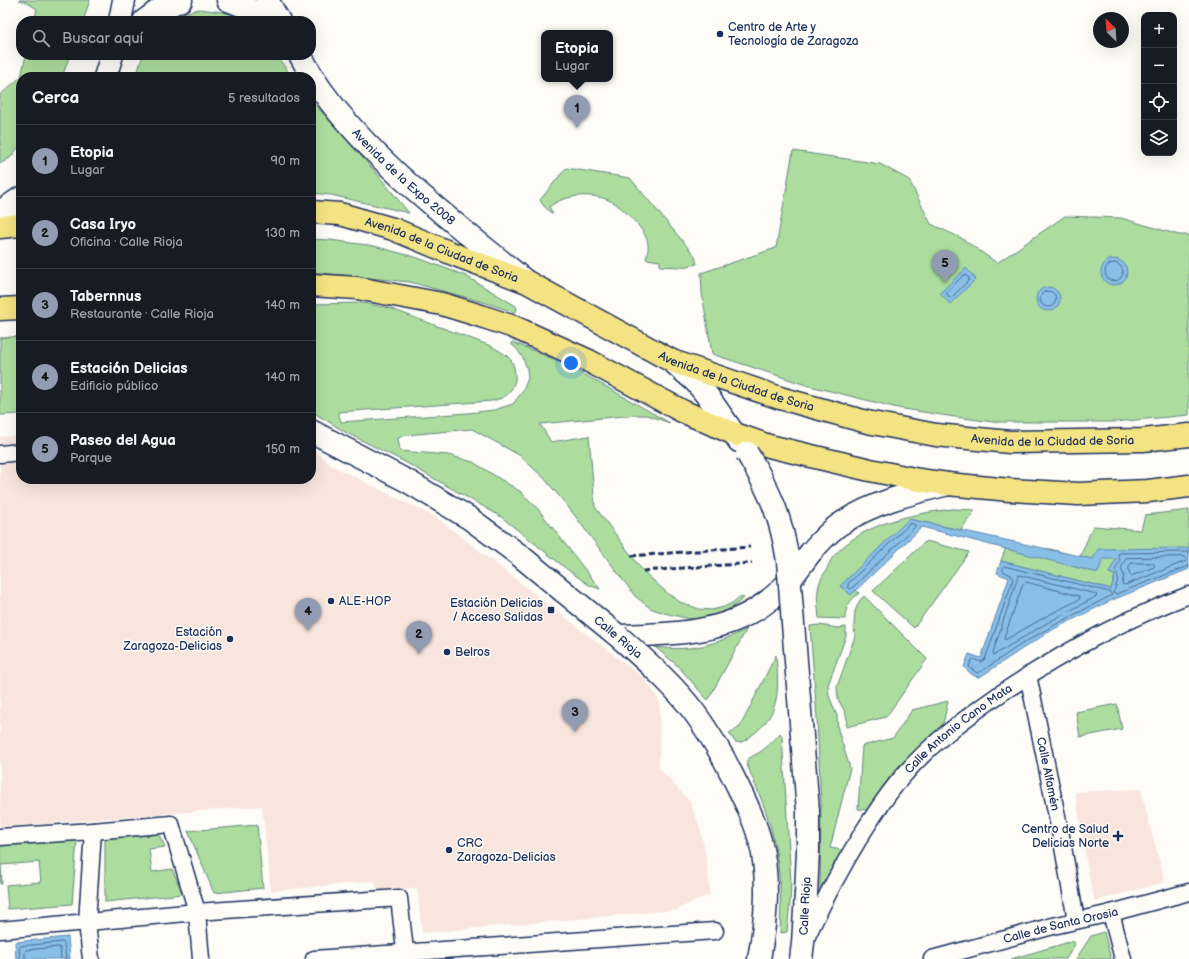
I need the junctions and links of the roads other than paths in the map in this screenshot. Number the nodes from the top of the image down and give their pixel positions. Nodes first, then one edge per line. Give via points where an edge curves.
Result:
1 (181, 0) edge
2 (228, 0) edge
3 (268, 0) edge
4 (152, 16) edge
5 (260, 16) edge
6 (276, 16) edge
7 (110, 60) edge
8 (300, 60) edge
9 (303, 60) edge
10 (107, 72) edge
11 (308, 72) edge
12 (310, 72) edge
13 (316, 81) edge
14 (316, 83) edge
15 (322, 91) junction
16 (16, 201) edge
17 (0, 212) edge
18 (316, 212) edge
19 (16, 225) edge
20 (0, 227) edge
21 (527, 282) junction
22 (316, 285) edge
23 (16, 308) edge
24 (0, 309) edge
25 (672, 361) junction
26 (316, 434) edge
27 (735, 434) junction
28 (1189, 435) edge
29 (16, 452) edge
30 (0, 454) edge
31 (948, 484) junction
32 (1189, 486) edge
33 (790, 580) junction
34 (1189, 595) edge
35 (618, 636) junction
36 (1028, 675) junction
37 (93, 830) junction
38 (0, 837) edge
39 (1189, 892) edge
40 (197, 912) junction
41 (1111, 913) junction
42 (1076, 920) junction
43 (87, 922) junction
44 (0, 930) edge
45 (715, 931) dead end
46 (802, 951) edge
47 (760, 955) edge
48 (406, 956) edge
49 (91, 959) edge
50 (201, 959) edge
51 (314, 959) edge
52 (932, 959) edge
53 (1123, 959) edge

1 - 4 main road
2 - 5 main road
3 - 6 main road
7 - 10 main road
8 - 11 main road
9 - 12 main road, Avenida de la Expo 2008
13 - 15 main road, Avenida de la Expo 2008
14 - 15 main road
15 - 21 main road, Avenida de la Expo 2008 via 353,128 396,172
16 - 17 main road
18 - 21 main road, Avenida de la Ciudad de Soria via 340,214 384,226
19 - 20 main road
21 - 25 main road, Avenida de la Ciudad de Soria
22 - 27 main road via 357,288 442,304 514,327 589,360 682,411
23 - 24 main road
25 - 27 main road, Calle Rioja via 710,398
25 - 28 main road, Avenida de la Ciudad de Soria via 809,406 867,422 936,434 1020,442 1143,440
26 - 35 main road, Calle Rioja, bridge via 409,482 469,518 518,554
27 - 31 main road via 768,446 870,470
27 - 33 main road, Calle Rioja, bridge via 771,498 785,543
29 - 30 street
31 - 32 main road via 1078,494 1148,491
31 - 33 main road, bridge via 900,497 841,523 811,552
33 - 35 main road via 764,605 712,628 675,634
33 - 46 main road, Calle Rioja, bridge via 808,811
34 - 36 street, Calle Antonio Cano Mata via 1106,632
35 - 47 main road, Calle Rioja, bridge via 650,664 694,711 724,759 746,803 760,840 764,862 766,904
36 - 42 street, Calle Alfamén
36 - 46 street, Calle Antonio Cano Mata via 947,733 903,776 875,813 842,866 820,906
37 - 38 street
37 - 40 street via 171,824
37 - 43 street
39 - 41 street, Calle de Santa Orosia
40 - 43 street
40 - 48 street via 399,898
40 - 50 street
41 - 42 street, Calle de Santa Orosia
41 - 53 street
42 - 52 street, Calle de Santa Orosia
43 - 44 street
43 - 49 street
45 - 48 street
48 - 51 street

